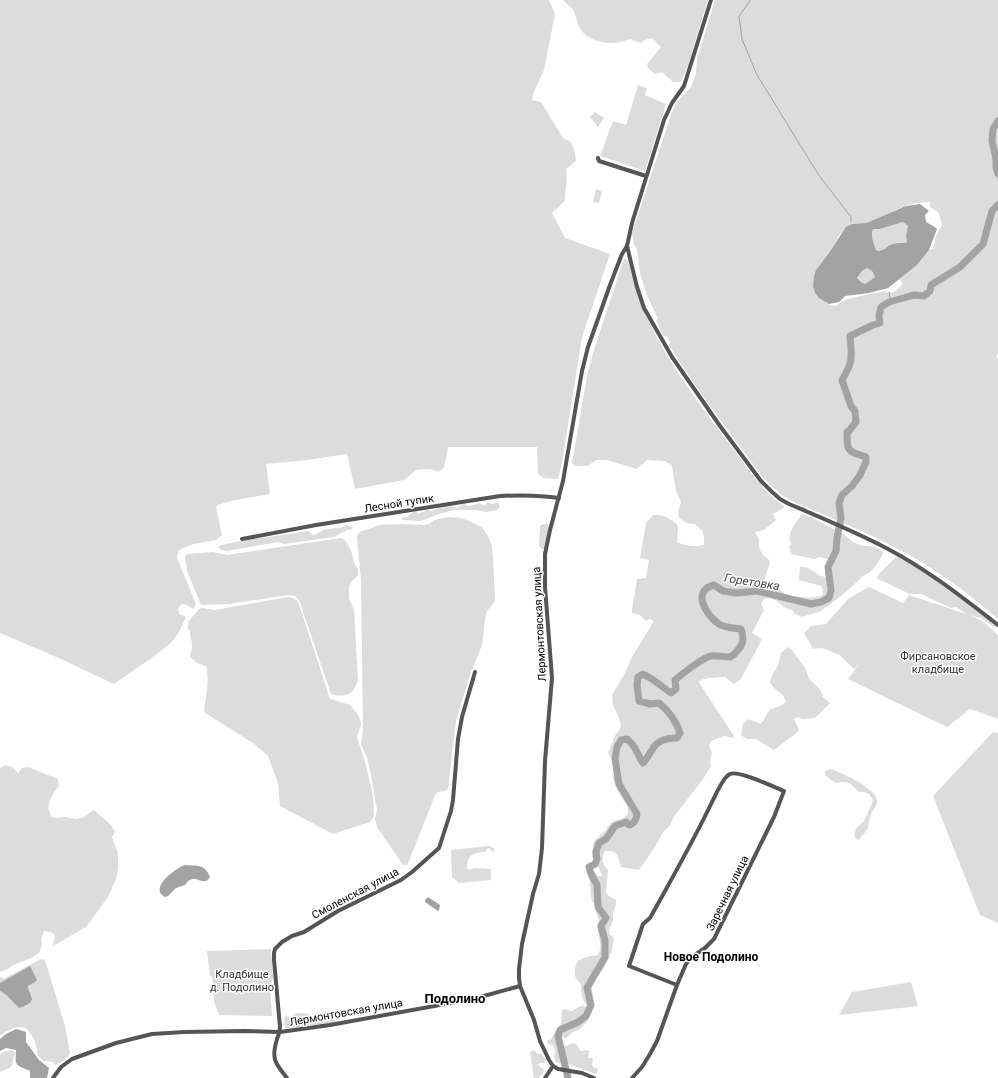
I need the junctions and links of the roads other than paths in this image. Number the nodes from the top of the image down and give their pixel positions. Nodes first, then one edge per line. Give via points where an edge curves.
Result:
1 (711, 0) edge
2 (598, 158) dead end
3 (646, 176) junction
4 (627, 246) junction
5 (558, 498) junction
6 (242, 539) dead end
7 (998, 625) edge
8 (475, 672) dead end
9 (677, 985) junction
10 (520, 986) junction
11 (280, 1032) junction
12 (553, 1066) junction
13 (53, 1078) edge
14 (287, 1078) edge
15 (545, 1078) edge
16 (594, 1078) edge
17 (632, 1078) edge

1 - 3 street via 684,86 664,120
2 - 3 street via 599,161
3 - 4 street
4 - 5 street, Лермонтовская улица via 588,347
4 - 7 street via 644,308 672,357 720,426 772,492 789,504 889,549 926,571
5 - 6 street, Лесной тупик via 500,496 316,524
5 - 10 street, Лермонтовская улица via 545,554 552,678 545,761 541,867 520,956
8 - 11 street, Смоленская улица via 458,739 451,811 439,848 401,880 338,911 278,945 274,960
9 - 9 street, Заречная улица via 686,964 714,939 784,792 734,772 728,774 650,918 643,924 629,966
9 - 17 street, Заречная улица via 657,1041 642,1067
10 - 11 street, Лермонтовская улица via 473,999
10 - 12 street, Лермонтовская улица via 543,1050
11 - 13 street, Лермонтовская улица via 152,1034 82,1054 61,1067
11 - 14 street, Смоленская улица via 274,1059
12 - 15 street
12 - 16 street

